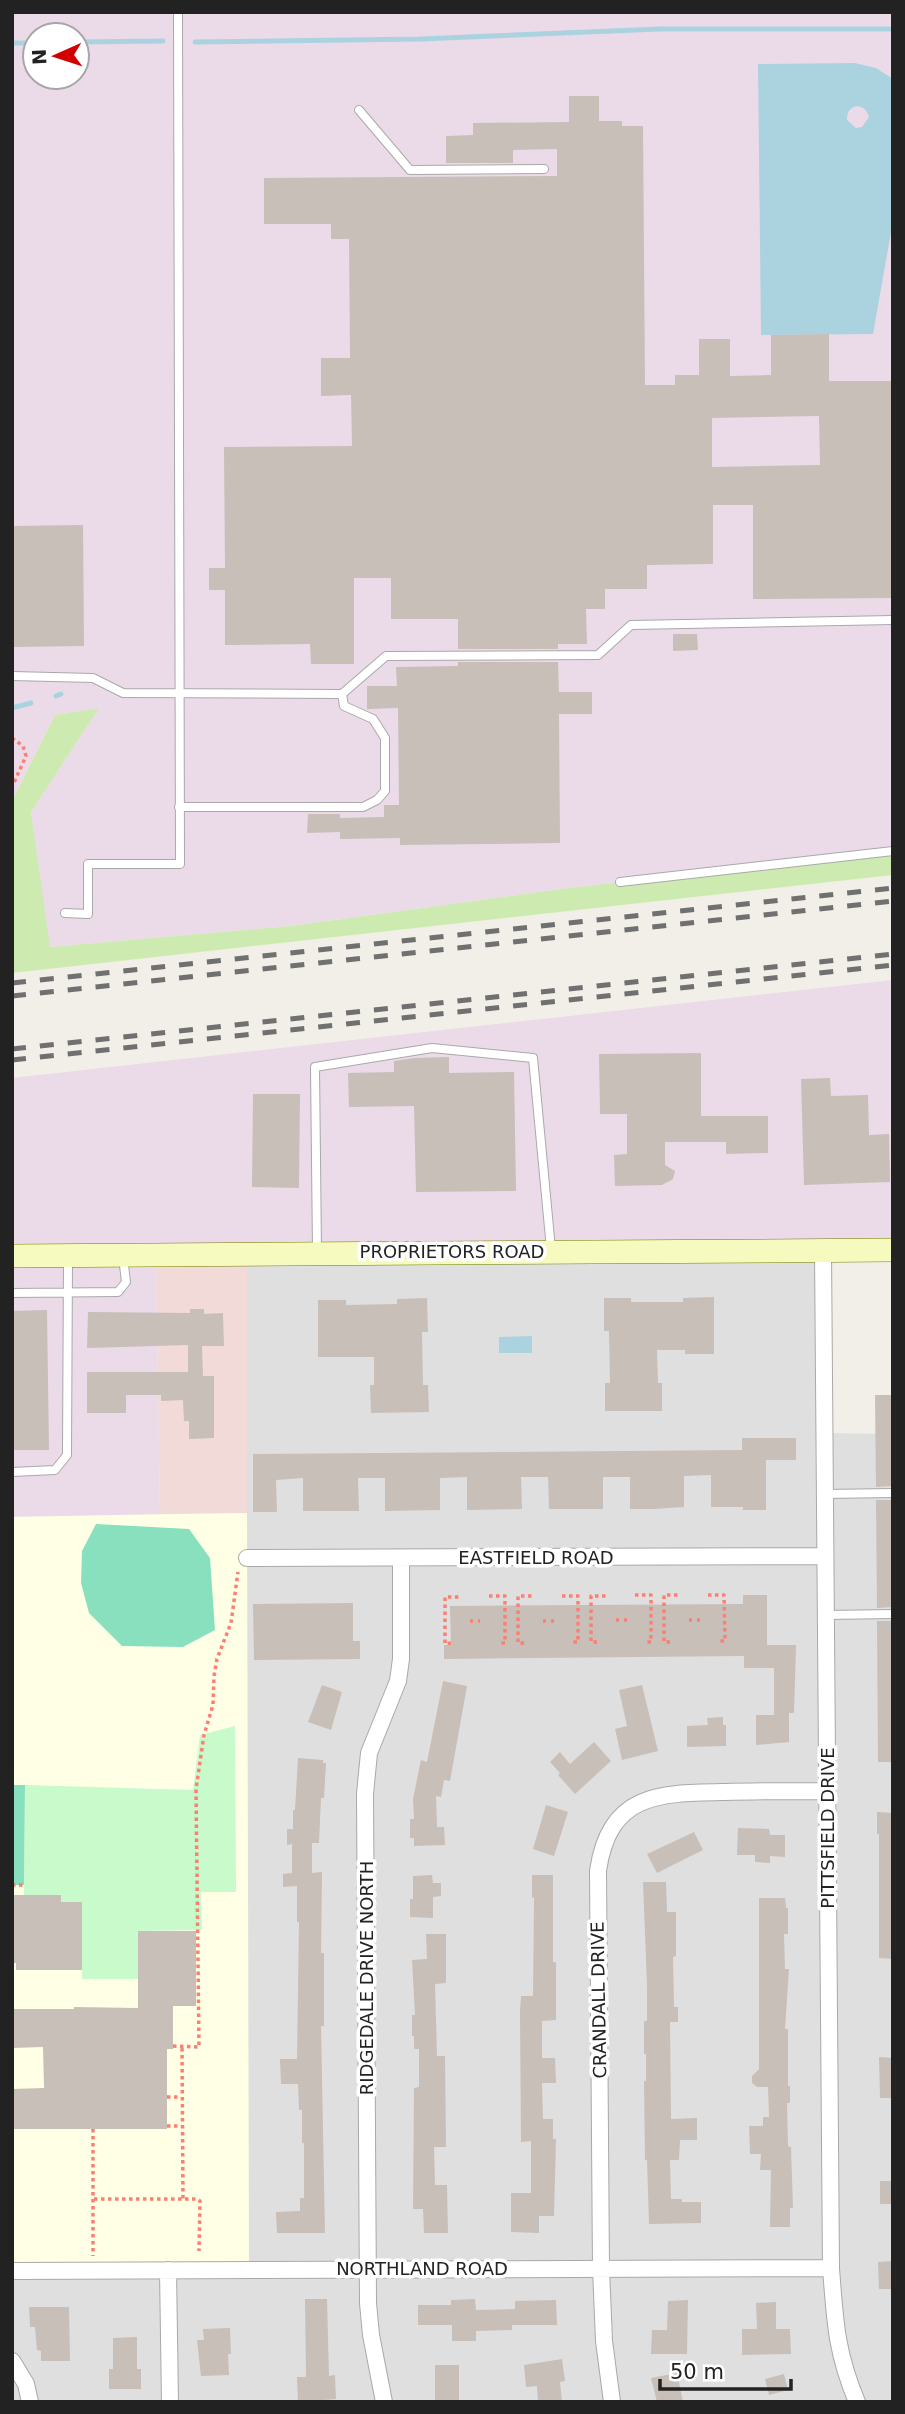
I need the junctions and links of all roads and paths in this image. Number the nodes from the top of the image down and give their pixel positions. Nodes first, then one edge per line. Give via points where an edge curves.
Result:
1 (178, 12) edge
2 (359, 110) dead end
3 (544, 169) dead end
4 (893, 620) edge
5 (12, 676) edge
6 (179, 694) junction
7 (342, 694) junction
8 (12, 738) edge
9 (12, 787) edge
10 (179, 807) junction
11 (893, 851) edge
12 (620, 882) dead end
13 (65, 913) dead end
14 (823, 1250) junction
15 (893, 1250) edge
16 (551, 1252) junction
17 (317, 1253) junction
18 (122, 1255) junction
19 (12, 1256) edge
20 (68, 1257) junction
21 (12, 1293) edge
22 (68, 1293) junction
23 (12, 1472) edge
24 (893, 1493) edge
25 (825, 1494) junction
26 (825, 1556) junction
27 (247, 1558) joint
28 (401, 1559) junction
29 (607, 1595) dead end
30 (635, 1595) dead end
31 (680, 1595) dead end
32 (708, 1595) dead end
33 (489, 1596) dead end
34 (534, 1596) dead end
35 (562, 1596) dead end
36 (460, 1597) dead end
37 (893, 1614) edge
38 (826, 1615) junction
39 (719, 1641) dead end
40 (573, 1642) dead end
41 (597, 1642) dead end
42 (646, 1642) dead end
43 (670, 1642) dead end
44 (451, 1643) dead end
45 (500, 1643) dead end
46 (524, 1643) dead end
47 (827, 1791) junction
48 (12, 1885) edge
49 (24, 1885) dead end
50 (173, 2046) dead end
51 (182, 2048) junction
52 (181, 2096) junction
53 (167, 2097) dead end
54 (167, 2126) dead end
55 (181, 2126) junction
56 (93, 2129) dead end
57 (94, 2199) junction
58 (183, 2199) junction
59 (93, 2249) dead end
60 (199, 2251) dead end
61 (831, 2268) junction
62 (368, 2269) junction
63 (601, 2269) junction
64 (12, 2270) edge
65 (167, 2270) junction
66 (12, 2361) edge
67 (30, 2402) edge
68 (170, 2402) edge
69 (384, 2402) edge
70 (612, 2402) edge
71 (857, 2402) edge

1 - 6 lane
2 - 3 lane via 410,170
4 - 7 lane via 631,625 598,655 386,656
5 - 6 lane via 93,678 123,693
6 - 7 lane
6 - 10 lane
7 - 10 lane via 344,706 373,719 385,738 384,791 377,800 363,807
8 - 9 path via 23,746 26,756
10 - 13 lane via 180,864 88,864 88,914
11 - 12 lane
14 - 15 street, PROPRIETORS ROAD
14 - 16 street, PROPRIETORS ROAD
14 - 25 street, PITTSFIELD DRIVE
16 - 17 street, PROPRIETORS ROAD
16 - 17 lane via 533,1058 432,1048 315,1067
17 - 18 street, PROPRIETORS ROAD
18 - 20 street, PROPRIETORS ROAD
18 - 22 lane via 126,1282 118,1292
19 - 20 street, PROPRIETORS ROAD
20 - 22 lane
21 - 22 lane
22 - 23 lane via 67,1455 55,1470
24 - 25 lane
25 - 26 street, PITTSFIELD DRIVE
26 - 28 street, EASTFIELD ROAD
26 - 38 street, PITTSFIELD DRIVE
27 - 28 street, EASTFIELD ROAD
27 - 51 path via 241,1559 231,1623 217,1659 213,1705 199,1765 199,2047
28 - 62 street, RIDGEDALE DRIVE NORTH via 398,1681 369,1753 366,1775
29 - 41 path via 591,1596 591,1642
30 - 42 path via 651,1595 652,1642
31 - 43 path via 664,1595 664,1642
32 - 39 path via 724,1595 724,1641
33 - 45 path via 505,1596 505,1643
34 - 46 path via 518,1596 518,1643
35 - 40 path via 578,1596 578,1642
36 - 44 path via 445,1597 445,1644
37 - 38 lane
38 - 47 street, PITTSFIELD DRIVE
47 - 61 street, PITTSFIELD DRIVE
47 - 63 street, CRANDALL DRIVE via 659,1796 631,1807 607,1835 598,1871
48 - 49 path
50 - 51 path
51 - 52 path
52 - 53 path
52 - 55 path
54 - 55 path
55 - 58 path
56 - 57 path
57 - 58 path
57 - 59 path
58 - 60 path via 200,2201
61 - 63 street, NORTHLAND ROAD
61 - 71 street, PITTSFIELD DRIVE via 835,2335
62 - 63 street, NORTHLAND ROAD
62 - 65 street, NORTHLAND ROAD
62 - 69 street, RIDGEDALE DRIVE NORTH via 371,2335
63 - 70 street, CRANDALL DRIVE
64 - 65 street, NORTHLAND ROAD
65 - 68 street
66 - 67 street via 26,2384

